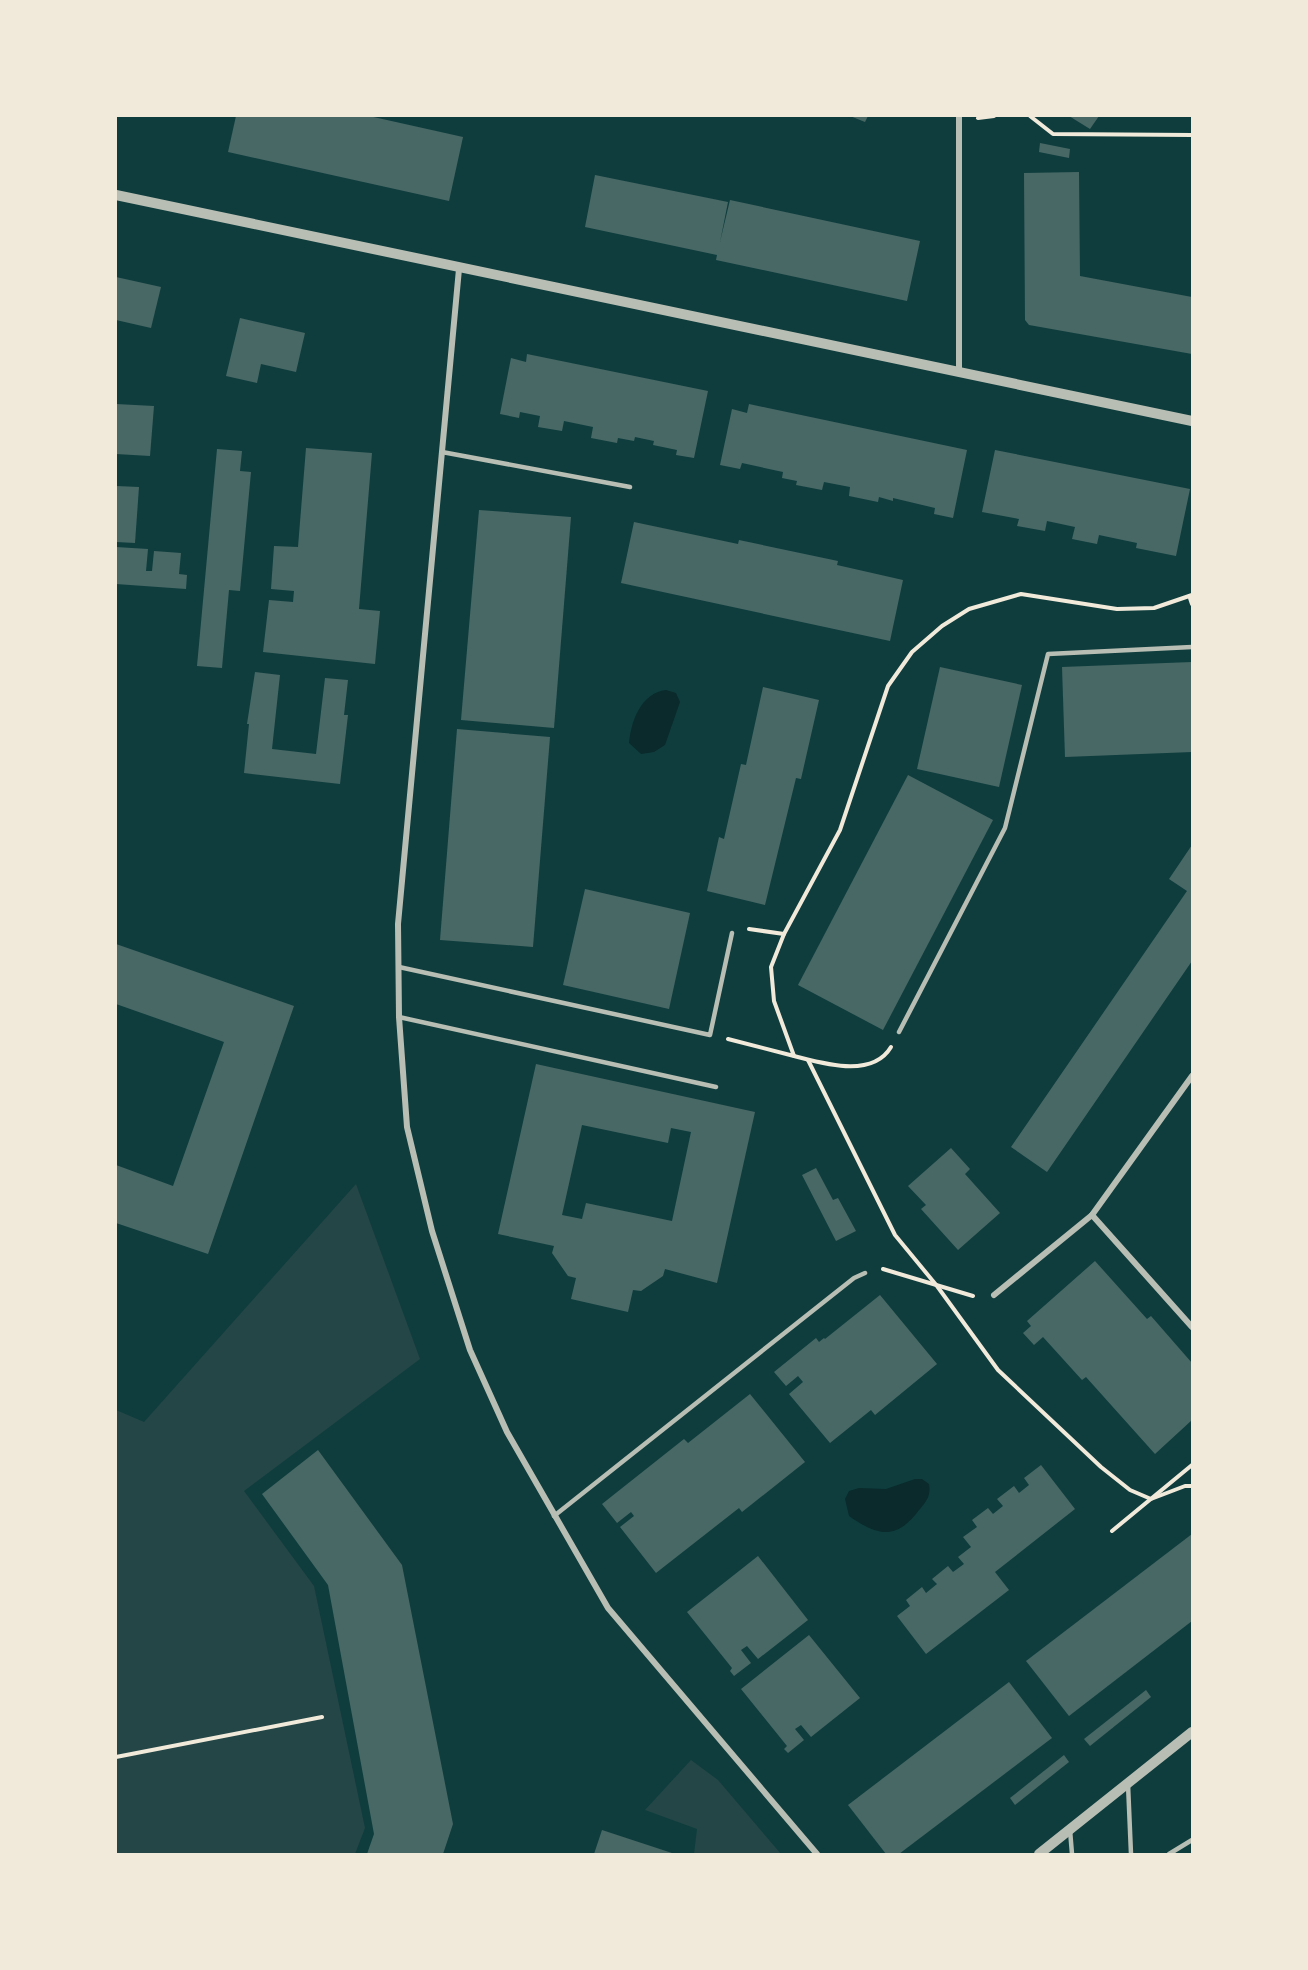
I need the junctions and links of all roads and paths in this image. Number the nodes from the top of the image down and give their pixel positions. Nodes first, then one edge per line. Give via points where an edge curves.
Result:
1 (959, 116) edge
2 (1030, 116) edge
3 (1192, 135) edge
4 (116, 195) edge
5 (459, 269) junction
6 (959, 374) junction
7 (1192, 421) edge
8 (442, 452) junction
9 (630, 487) dead end
10 (1191, 597) edge
11 (1192, 604) edge
12 (1192, 647) edge
13 (732, 933) joint
14 (784, 934) junction
15 (399, 967) junction
16 (399, 1017) junction
17 (899, 1032) joint
18 (710, 1035) junction
19 (794, 1056) junction
20 (808, 1060) junction
21 (1192, 1076) edge
22 (716, 1087) dead end
23 (1092, 1215) junction
24 (866, 1274) joint
25 (937, 1286) junction
26 (994, 1295) joint
27 (1192, 1327) edge
28 (1192, 1465) edge
29 (1192, 1486) edge
30 (1151, 1499) junction
31 (554, 1516) junction
32 (1112, 1531) dead end
33 (322, 1717) dead end
34 (1192, 1732) edge
35 (116, 1756) edge
36 (1128, 1784) junction
37 (1070, 1830) junction
38 (1192, 1840) edge
39 (817, 1854) edge
40 (1039, 1854) edge
41 (1072, 1854) edge
42 (1131, 1854) edge
43 (1169, 1854) edge

1 - 6 street
2 - 3 path via 1053,134
4 - 5 street
5 - 6 street
5 - 8 street
6 - 7 street
8 - 9 lane
8 - 15 street via 405,834
10 - 11 path
10 - 14 path via 1154,608 1117,609 1021,594 969,609 942,626 912,652 888,686 840,830
12 - 17 lane via 1048,654 1005,828
13 - 14 path via 752,928
13 - 18 lane
14 - 19 path via 771,967 774,1001
15 - 16 street
15 - 18 lane
16 - 22 lane
16 - 31 street via 407,1127 432,1231 470,1350 507,1432
17 - 20 path via 887,1053 868,1064 840,1067
18 - 19 path
19 - 20 path
20 - 25 path via 895,1235
21 - 23 street
23 - 26 street
23 - 27 street
24 - 25 path via 877,1268
24 - 31 lane via 844,1286
25 - 26 path via 976,1297
25 - 30 path via 998,1370 1101,1467 1130,1490
28 - 30 path
29 - 30 path
30 - 32 path
31 - 39 street via 608,1608
33 - 35 path
34 - 36 street
36 - 37 street
36 - 42 lane
37 - 40 street
37 - 41 lane
38 - 43 lane

